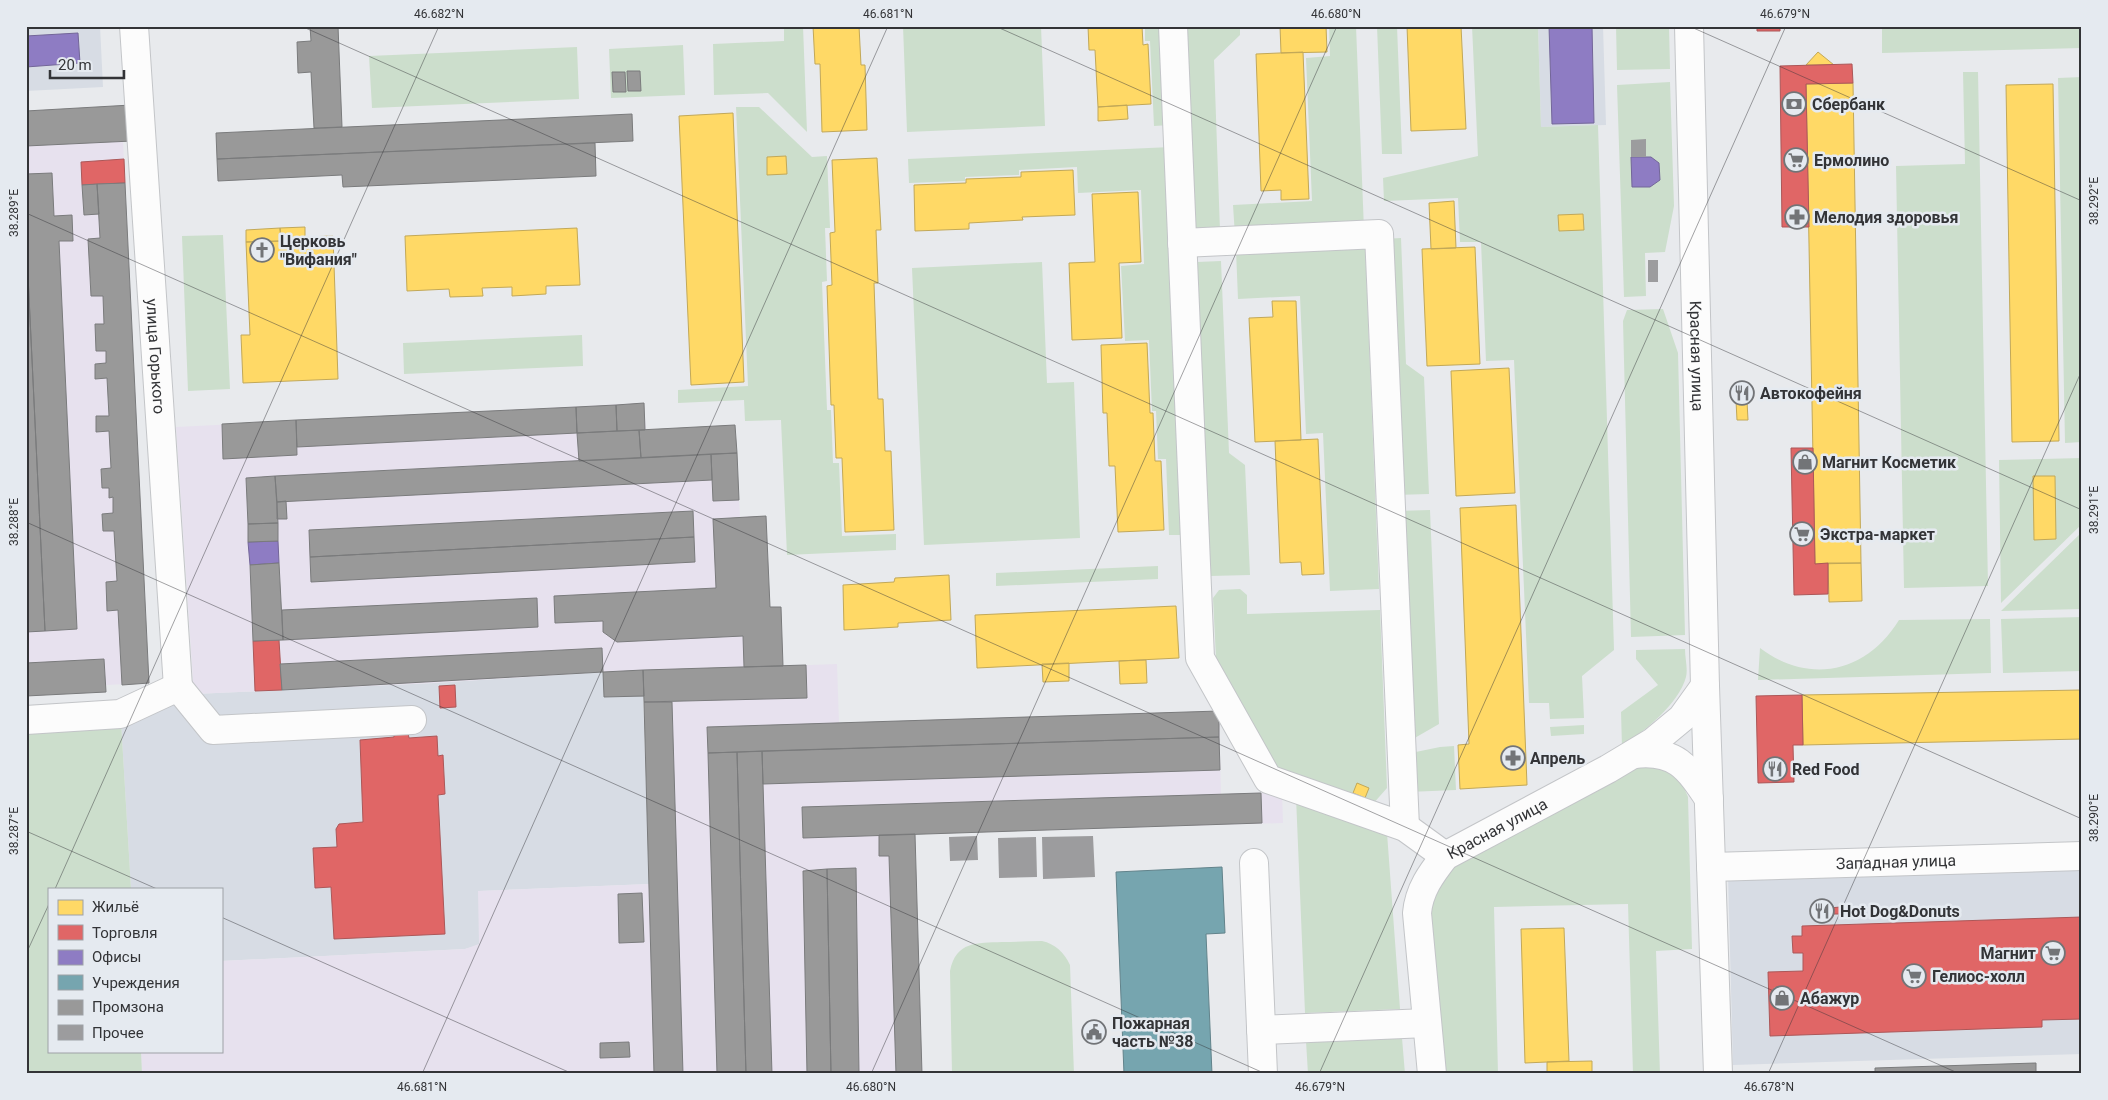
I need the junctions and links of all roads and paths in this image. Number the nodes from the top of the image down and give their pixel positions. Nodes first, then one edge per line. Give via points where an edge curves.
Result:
1 (134, 26) edge
2 (1173, 26) edge
3 (1688, 26) edge
4 (1182, 242) junction
5 (1705, 686) junction
6 (178, 687) junction
7 (26, 720) edge
8 (412, 720) dead end
9 (1634, 754) junction
10 (1709, 799) junction
11 (1405, 827) junction
12 (1446, 856) junction
13 (2082, 856) edge
14 (1254, 863) dead end
15 (1711, 867) junction
16 (1427, 1023) junction
17 (1261, 1030) junction
18 (1263, 1074) edge
19 (1432, 1074) edge
20 (1718, 1074) edge

1 - 6 street, улица Горького
2 - 4 street
3 - 5 street, Красная улица
4 - 11 street via 1200,658 1268,779
4 - 11 street via 1379,234
5 - 9 street, Красная улица via 1670,730
5 - 10 street, Красная улица
6 - 7 street via 120,714
6 - 8 street via 213,730
9 - 10 street via 1662,754 1678,762 1694,776
9 - 12 street, Красная улица
10 - 15 street, Красная улица
11 - 12 street
12 - 16 street, Красная улица via 1428,879 1418,903
13 - 15 street, Западная улица
14 - 17 street
15 - 20 street, Красная улица
16 - 17 street
16 - 19 street, Красная улица
17 - 18 street

